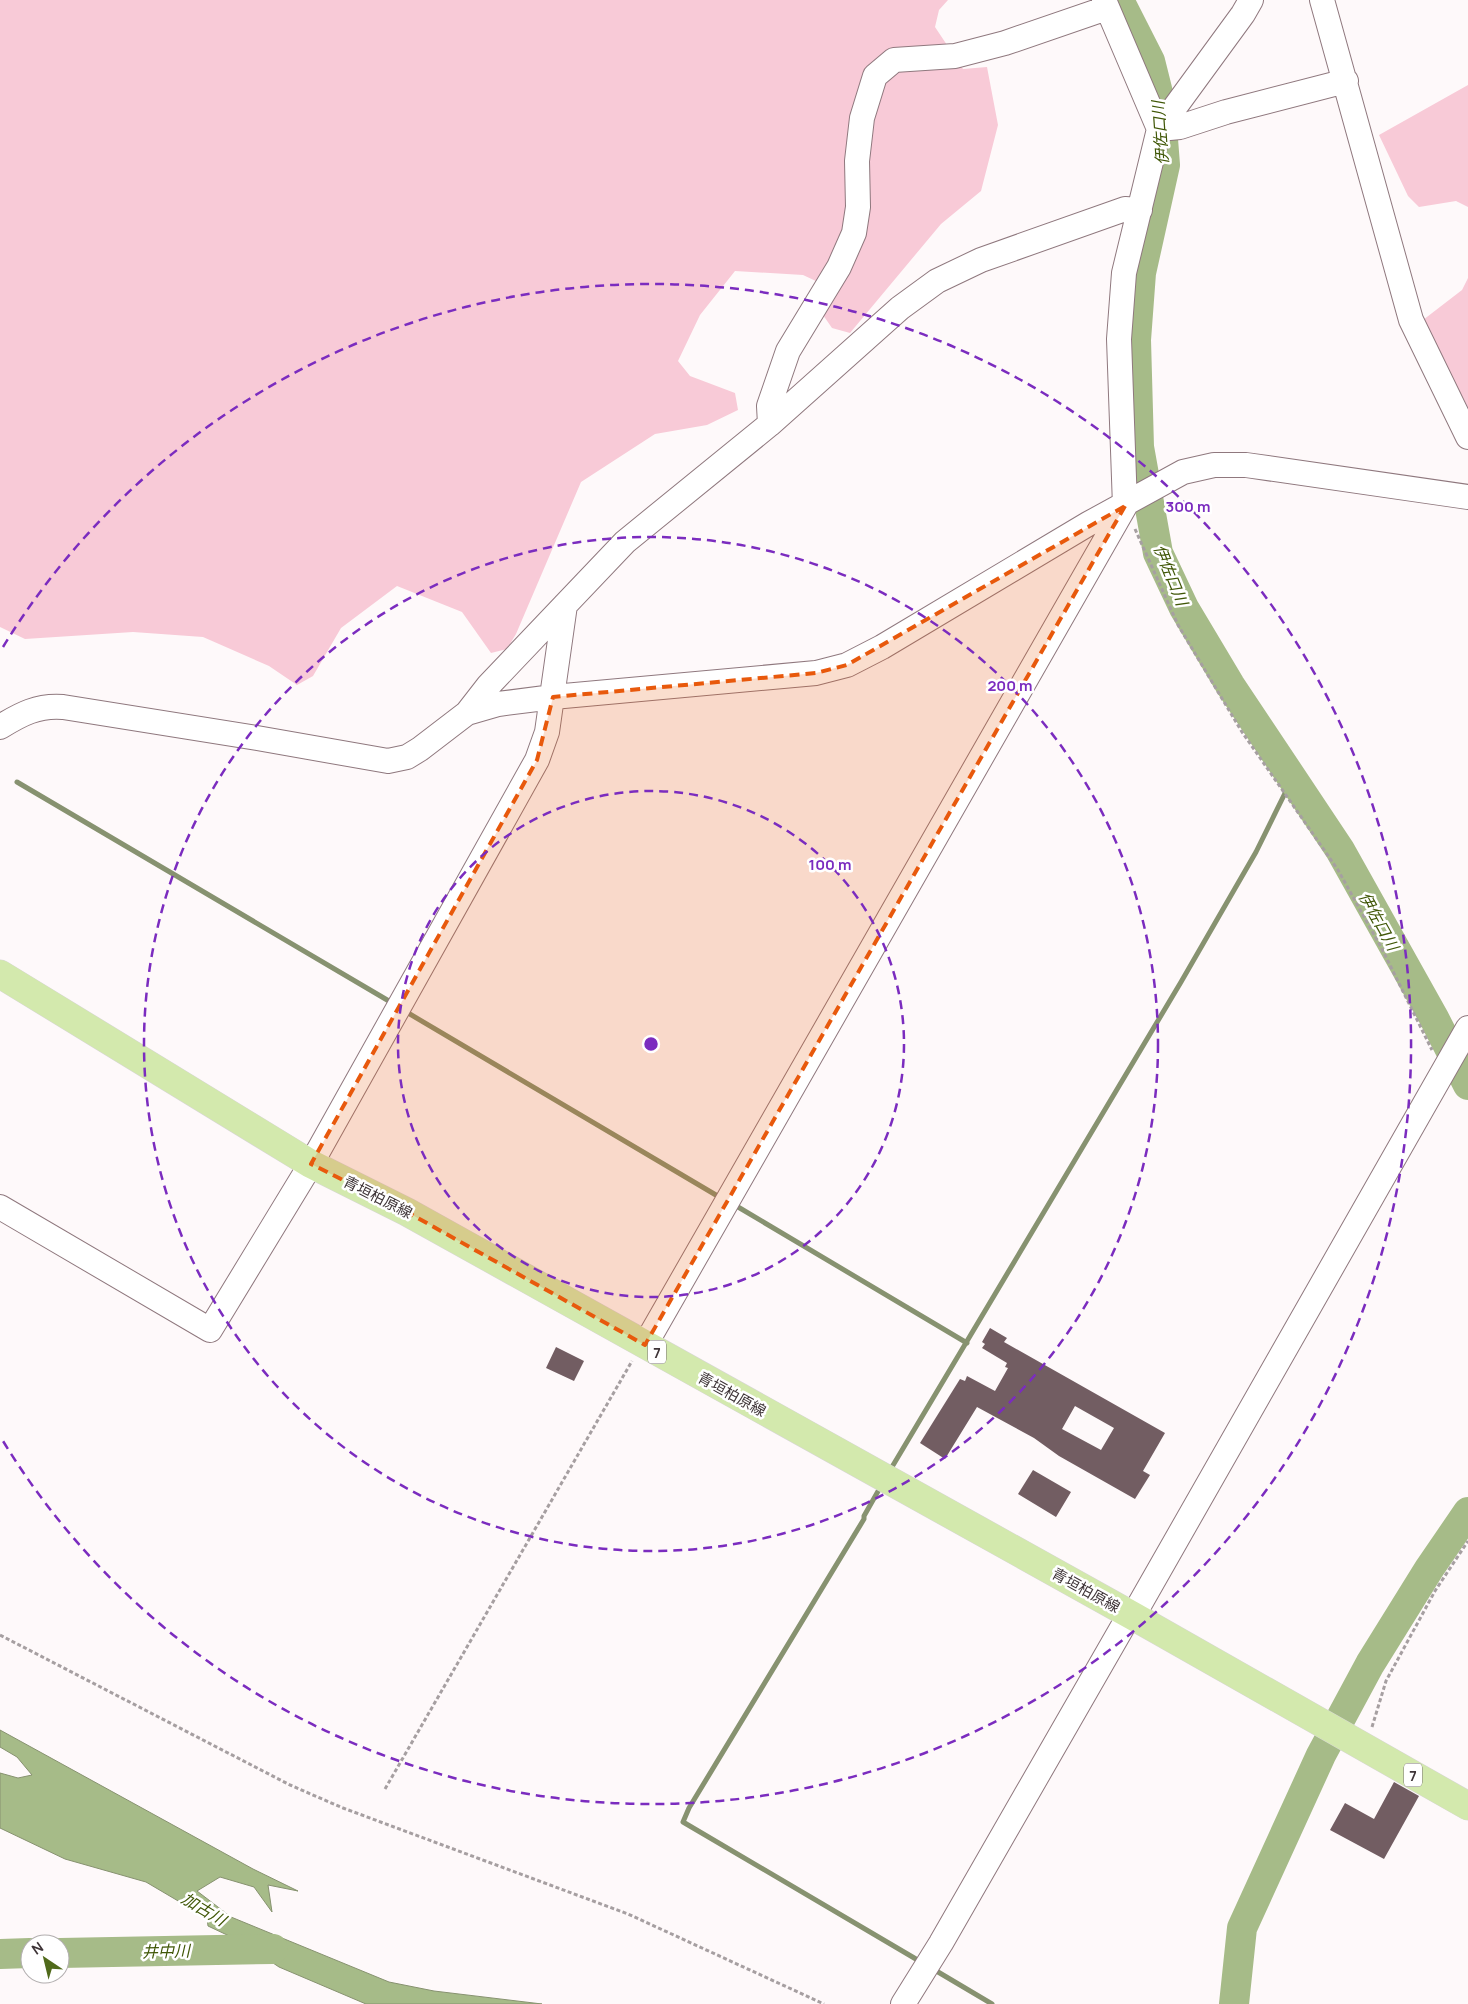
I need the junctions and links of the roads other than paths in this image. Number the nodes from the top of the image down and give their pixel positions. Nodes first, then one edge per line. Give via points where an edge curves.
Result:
1 (1251, 0) edge
2 (1322, 0) edge
3 (1106, 4) edge
4 (1346, 81) junction
5 (1159, 129) junction
6 (1140, 210) junction
7 (770, 424) junction
8 (1468, 437) edge
9 (1140, 497) junction
10 (1468, 497) edge
11 (565, 605) junction
12 (553, 697) junction
13 (467, 713) junction
14 (0, 727) edge
15 (0, 974) edge
16 (1468, 1028) edge
17 (311, 1164) junction
18 (0, 1208) edge
19 (644, 1345) junction
20 (1132, 1615) junction
21 (1468, 1806) edge
22 (903, 2004) edge

1 - 5 street
2 - 4 street
3 - 5 street
3 - 7 street via 1005,43 955,56 894,60 875,76 862,118 854,233 839,267 788,351 769,406
4 - 5 street via 1180,127
4 - 8 street via 1411,320
5 - 6 street
6 - 7 street via 1125,209 980,260 937,281 900,308
6 - 9 street via 1124,273 1118,339
7 - 11 street via 625,542
9 - 10 street via 1183,472 1214,465 1246,465
9 - 12 street via 1088,524 847,666 816,673
9 - 19 street
11 - 12 street
11 - 13 street via 488,686
12 - 13 street via 498,704
12 - 17 street via 538,760
13 - 14 street via 407,757 388,761 63,707 47,706 27,711
15 - 17 main road, 青垣柏原線 / 7
16 - 20 street
17 - 18 street via 210,1330
17 - 19 main road, 青垣柏原線 / 7 via 407,1212
19 - 20 main road, 青垣柏原線 / 7
20 - 21 main road, 青垣柏原線 / 7
20 - 22 street

